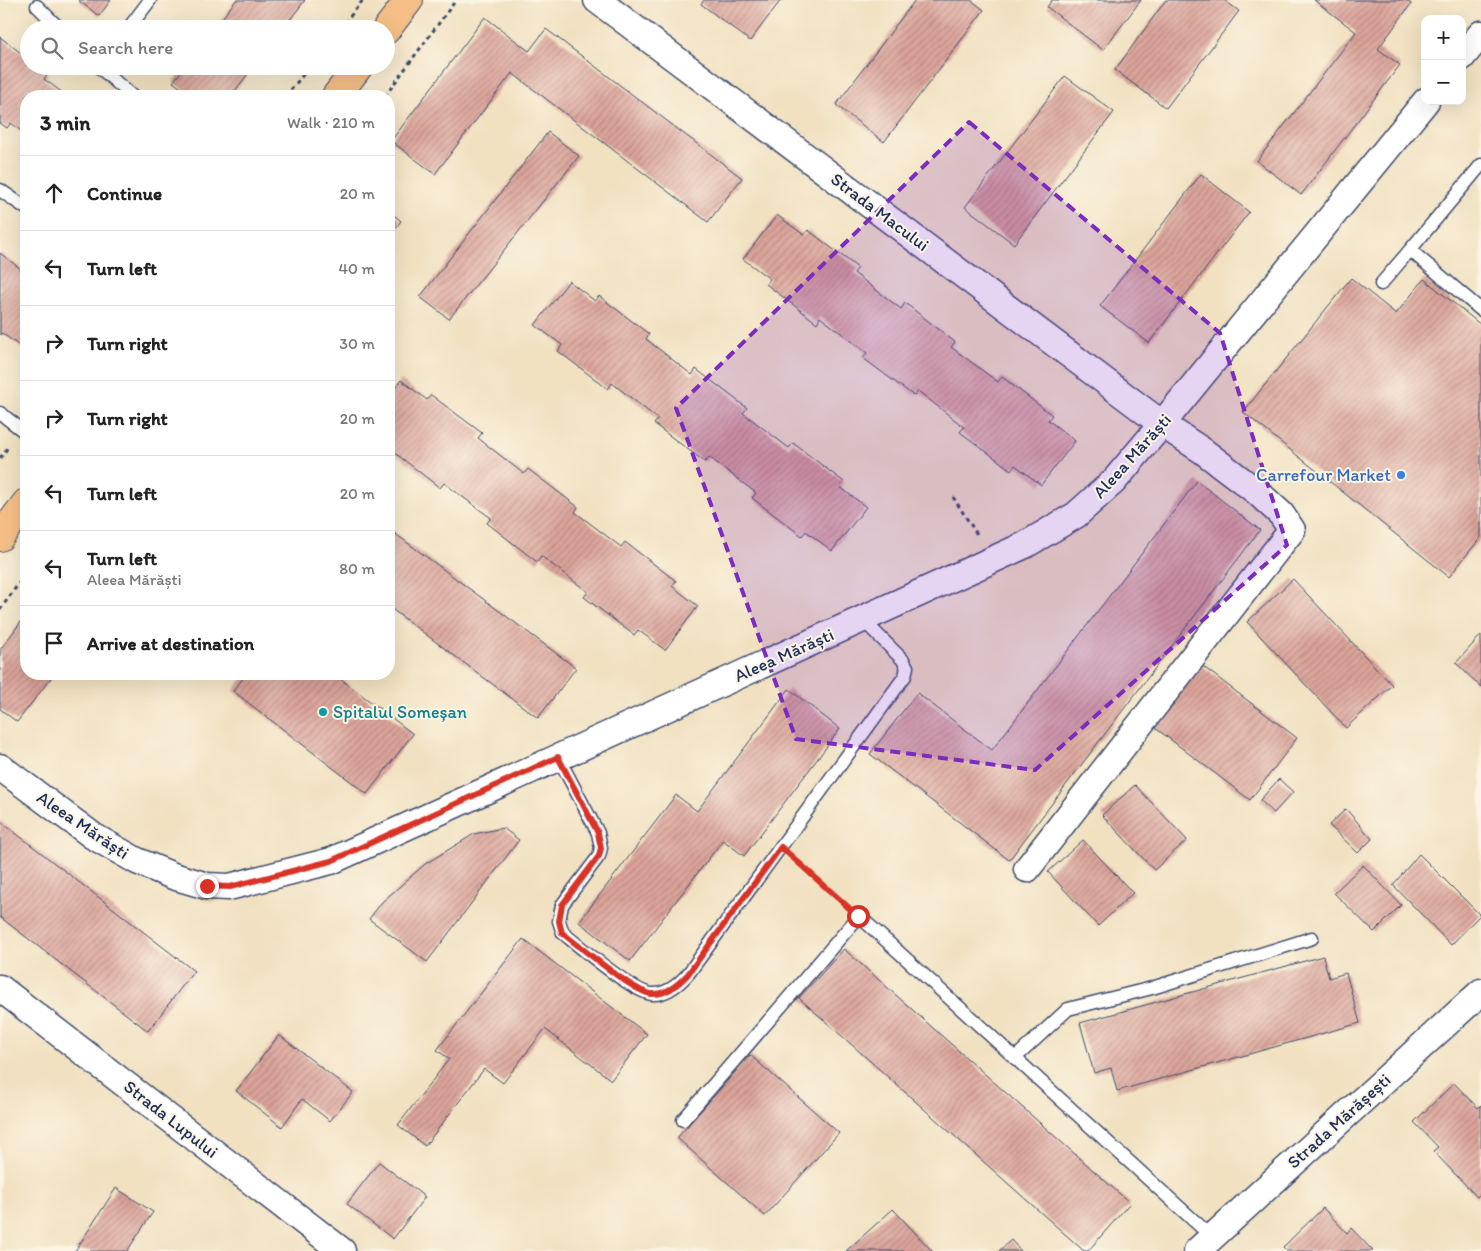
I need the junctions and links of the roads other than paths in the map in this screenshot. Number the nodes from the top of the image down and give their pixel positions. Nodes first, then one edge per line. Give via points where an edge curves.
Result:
1 (150, 0) edge
2 (409, 0) edge
3 (597, 0) edge
4 (37, 6) dead end
5 (51, 20) edge
6 (135, 20) edge
7 (394, 20) edge
8 (1481, 34) edge
9 (1466, 52) edge
10 (108, 75) edge
11 (352, 75) edge
12 (125, 90) edge
13 (341, 90) edge
14 (1423, 105) edge
15 (1481, 165) edge
16 (0, 190) edge
17 (20, 204) edge
18 (1410, 250) junction
19 (1381, 284) dead end
20 (1481, 310) edge
21 (0, 413) edge
22 (1162, 424) junction
23 (20, 428) edge
24 (20, 511) edge
25 (0, 537) edge
26 (862, 619) junction
27 (558, 757) junction
28 (0, 767) edge
29 (1027, 870) dead end
30 (1312, 938) dead end
31 (0, 988) edge
32 (1481, 992) edge
33 (1015, 1058) junction
34 (683, 1120) dead end
35 (1205, 1244) edge
36 (342, 1251) edge

1 - 6 lane
2 - 7 main road
3 - 22 street, Strada Macului
4 - 5 lane
8 - 9 street
10 - 12 lane
11 - 13 main road
14 - 22 street, Aleea Mărăști
15 - 18 lane
16 - 17 lane
18 - 19 lane
18 - 20 lane
21 - 23 lane
22 - 26 street, Aleea Mărăști via 1114,481 1076,515 1025,545
22 - 29 street, Strada Macului via 1257,492 1281,514 1292,530
24 - 25 main road
26 - 27 street, Aleea Mărăști
26 - 27 lane via 903,660 907,667 905,676 688,974 675,987 664,992 652,994 636,988 562,933 559,921 562,905 599,856 601,848 598,833
27 - 28 street, Aleea Mărăști via 331,861 230,887 207,886 137,861 93,836
30 - 33 lane via 1152,988 1068,1008
31 - 36 street, Strada Lupului
32 - 35 street, Strada Mărășești
33 - 34 lane via 858,916
33 - 35 lane

